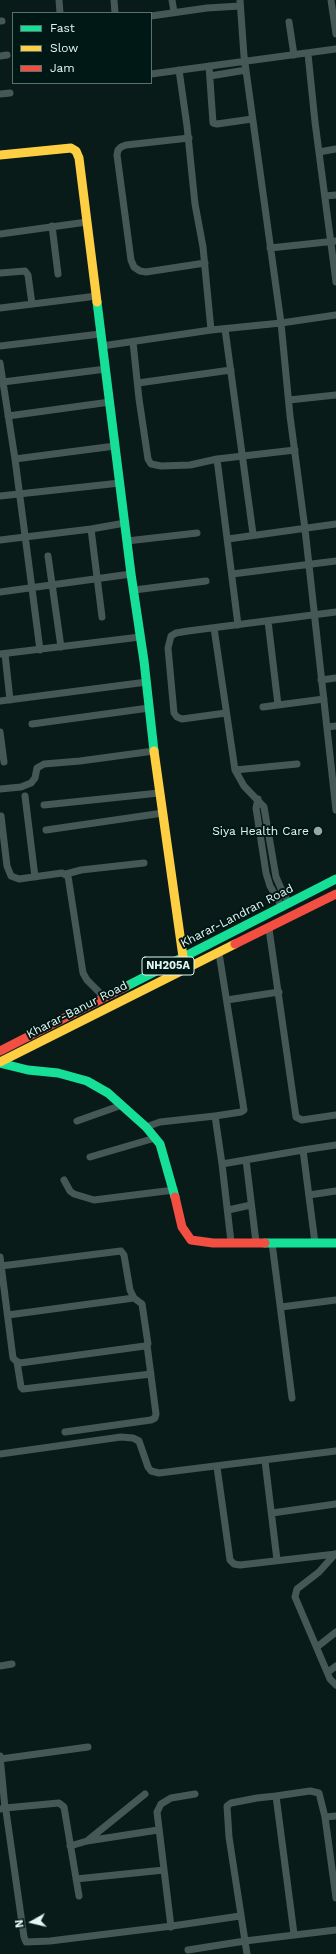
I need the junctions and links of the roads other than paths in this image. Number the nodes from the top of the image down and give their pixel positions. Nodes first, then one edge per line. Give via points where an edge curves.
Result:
1 (59, 0) edge
2 (114, 0) edge
3 (172, 0) edge
4 (332, 0) edge
5 (240, 3) edge
6 (207, 4) edge
7 (60, 12) edge
8 (116, 12) edge
9 (174, 12) junction
10 (152, 16) edge
11 (289, 22) dead end
12 (336, 34) edge
13 (336, 49) edge
14 (308, 54) junction
15 (294, 55) junction
16 (245, 62) junction
17 (209, 66) junction
18 (179, 70) junction
19 (246, 70) junction
20 (152, 74) edge
21 (210, 76) junction
22 (10, 93) dead end
23 (0, 94) edge
24 (252, 119) junction
25 (188, 138) junction
26 (336, 149) edge
27 (319, 152) junction
28 (0, 155) edge
29 (336, 195) edge
30 (325, 196) junction
31 (87, 222) junction
32 (52, 226) junction
33 (0, 234) edge
34 (333, 241) edge
35 (270, 248) junction
36 (205, 263) junction
37 (0, 273) edge
38 (58, 274) dead end
39 (336, 282) edge
40 (97, 296) junction
41 (32, 304) junction
42 (0, 308) edge
43 (336, 315) edge
44 (281, 323) junction
45 (225, 329) junction
46 (211, 330) junction
47 (100, 334) junction
48 (133, 342) junction
49 (0, 346) edge
50 (102, 346) junction
51 (0, 363) edge
52 (106, 369) junction
53 (231, 370) junction
54 (3, 382) junction
55 (138, 383) junction
56 (336, 395) edge
57 (289, 400) junction
58 (110, 402) junction
59 (8, 416) junction
60 (115, 446) junction
61 (295, 450) junction
62 (243, 456) junction
63 (15, 459) junction
64 (217, 459) junction
65 (120, 482) junction
66 (18, 494) junction
67 (0, 496) edge
68 (125, 523) junction
69 (336, 524) edge
70 (305, 528) junction
71 (91, 529) junction
72 (197, 533) dead end
73 (253, 534) junction
74 (25, 538) junction
75 (228, 539) junction
76 (0, 540) edge
77 (127, 541) junction
78 (48, 556) dead end
79 (336, 561) edge
80 (308, 564) junction
81 (131, 574) junction
82 (232, 574) junction
83 (96, 579) junction
84 (206, 581) dead end
85 (52, 584) junction
86 (31, 588) junction
87 (134, 590) junction
88 (0, 592) edge
89 (336, 612) edge
90 (314, 616) junction
91 (102, 617) dead end
92 (268, 621) junction
93 (238, 625) junction
94 (214, 628) junction
95 (140, 637) junction
96 (61, 647) junction
97 (40, 650) junction
98 (1, 653) edge
99 (336, 678) edge
100 (321, 680) junction
101 (147, 682) junction
102 (324, 699) junction
103 (10, 700) junction
104 (0, 701) edge
105 (278, 705) junction
106 (263, 707) dead end
107 (149, 708) junction
108 (226, 713) junction
109 (32, 724) dead end
110 (336, 726) edge
111 (327, 727) junction
112 (0, 732) edge
113 (154, 751) junction
114 (4, 762) dead end
115 (297, 764) dead end
116 (235, 770) junction
117 (0, 789) edge
118 (159, 792) junction
119 (25, 796) dead end
120 (44, 805) dead end
121 (336, 810) edge
122 (163, 814) junction
123 (1, 816) dead end
124 (46, 830) dead end
125 (144, 863) dead end
126 (66, 874) junction
127 (35, 877) junction
128 (336, 879) edge
129 (336, 894) edge
130 (285, 905) junction
131 (269, 929) junction
132 (219, 953) junction
133 (182, 959) junction
134 (186, 968) junction
135 (280, 992) junction
136 (103, 999) junction
137 (226, 1000) junction
138 (0, 1051) edge
139 (0, 1062) edge
140 (122, 1105) junction
141 (336, 1115) edge
142 (215, 1116) junction
143 (77, 1121) dead end
144 (146, 1127) junction
145 (155, 1138) junction
146 (336, 1145) edge
147 (303, 1150) junction
148 (90, 1157) dead end
149 (246, 1160) junction
150 (222, 1164) junction
151 (64, 1180) dead end
152 (174, 1190) junction
153 (336, 1191) edge
154 (309, 1195) junction
155 (251, 1205) junction
156 (228, 1210) junction
157 (231, 1242) junction
158 (256, 1242) junction
159 (272, 1243) junction
160 (315, 1243) junction
161 (336, 1243) edge
162 (0, 1257) edge
163 (1, 1266) junction
164 (134, 1298) junction
165 (336, 1300) edge
166 (281, 1307) junction
167 (8, 1315) junction
168 (147, 1345) junction
169 (17, 1362) junction
170 (151, 1374) junction
171 (292, 1398) dead end
172 (65, 1432) dead end
173 (336, 1451) edge
174 (0, 1454) edge
175 (265, 1460) junction
176 (217, 1467) junction
177 (336, 1504) edge
178 (272, 1513) junction
179 (335, 1554) edge
180 (278, 1560) junction
181 (336, 1632) edge
182 (318, 1647) junction
183 (12, 1664) dead end
184 (0, 1666) edge
185 (336, 1666) edge
186 (328, 1672) junction
187 (336, 1685) edge
188 (88, 1747) dead end
189 (0, 1756) edge
190 (0, 1759) edge
191 (145, 1794) dead end
192 (195, 1794) dead end
193 (276, 1796) junction
194 (2, 1809) edge
195 (336, 1816) edge
196 (325, 1817) junction
197 (158, 1830) junction
198 (87, 1841) junction
199 (70, 1846) junction
200 (164, 1870) junction
201 (76, 1879) junction
202 (79, 1896) dead end
203 (336, 1898) edge
204 (240, 1916) junction
205 (171, 1926) junction
206 (336, 1930) edge
207 (294, 1934) junction
208 (245, 1941) junction
209 (188, 1950) dead end
210 (246, 1954) edge

1 - 7 street
2 - 8 street
3 - 9 street
4 - 12 street
5 - 6 street
5 - 16 street
6 - 9 street
9 - 10 street
11 - 15 street
13 - 14 street
14 - 15 street
14 - 27 street
15 - 16 street
16 - 17 street
16 - 19 street
17 - 18 street
17 - 21 street
18 - 20 street
18 - 25 street
19 - 21 street
19 - 24 street
21 - 24 street via 213,123
22 - 23 street
24 - 35 street
25 - 36 street
25 - 36 street via 126,145 118,150 130,253 134,267 146,272
26 - 27 street
27 - 30 street
28 - 31 main road via 59,148 71,148 76,151
29 - 30 street
30 - 34 street
31 - 32 street
31 - 40 main road
32 - 33 street
32 - 38 street
34 - 35 street
34 - 39 street
35 - 44 street
36 - 46 street
37 - 41 street via 25,271 28,275
40 - 41 street
40 - 47 main road
41 - 42 street
43 - 44 street
44 - 45 street
44 - 57 street
45 - 46 street
45 - 53 street
46 - 48 street
47 - 49 street
47 - 50 main road
48 - 50 street
48 - 55 street
50 - 52 main road
51 - 54 street
52 - 54 street
52 - 58 main road
53 - 55 street
53 - 62 street
54 - 59 street
55 - 64 street via 148,459 151,464 190,465
56 - 57 street
57 - 61 street
58 - 59 street
58 - 60 main road
59 - 63 street
60 - 63 street
60 - 65 main road
61 - 62 street
61 - 70 street
62 - 64 street
62 - 73 street
63 - 66 street
64 - 75 street
65 - 66 street
65 - 68 main road
66 - 67 street
66 - 74 street
68 - 71 street
68 - 77 main road
69 - 70 street
70 - 73 street
70 - 80 street
71 - 74 street
71 - 83 street
72 - 77 street
73 - 75 street
74 - 76 street
74 - 86 street
75 - 82 street
77 - 81 main road
78 - 85 street
79 - 80 street
80 - 82 street
80 - 90 street
81 - 83 street
81 - 87 main road
82 - 93 street
83 - 85 street
83 - 91 street
84 - 87 street
85 - 86 street
85 - 96 street
86 - 88 street
86 - 97 street
87 - 95 main road
89 - 90 street
90 - 92 street
90 - 100 street
92 - 93 street
92 - 105 street
93 - 94 street
94 - 108 street
94 - 108 street via 176,633 169,640 174,713 182,719
95 - 96 street
95 - 101 main road
96 - 97 street
97 - 98 street
98 - 103 street
99 - 100 street
100 - 102 street
101 - 103 street
101 - 107 main road
102 - 105 street
102 - 111 street
103 - 104 street
105 - 106 street
107 - 109 street
107 - 113 main road
108 - 116 street
110 - 111 street
111 - 121 street
112 - 114 street
113 - 117 street via 44,764 36,768 35,778 31,783 21,787
113 - 118 main road
115 - 116 street
116 - 130 street via 244,786 258,799 256,808 266,873 270,886
118 - 120 street
118 - 122 main road
119 - 127 street
122 - 124 street
122 - 133 main road
123 - 127 street via 9,872 14,878
125 - 126 street
126 - 127 street
126 - 136 street via 69,879 83,973
128 - 130 main road, Kharar-Landran Road / NH205A
129 - 131 main road, Kharar-Banur Road / NH205A
130 - 133 main road, Kharar-Landran Road / NH205A
131 - 132 main road, Kharar-Banur Road / NH205A
131 - 135 street
132 - 134 main road, Kharar-Banur Road / NH205A
132 - 137 street
133 - 134 main road
133 - 136 main road, Kharar-Landran Road / NH205A
134 - 139 main road, Kharar-Banur Road / NH205A
135 - 137 street
135 - 141 street via 296,1117 302,1120
136 - 138 main road, Kharar-Landran Road / NH205A
137 - 142 street via 244,1110
139 - 140 main road via 87,1081
140 - 143 street
140 - 144 main road
142 - 144 street via 160,1122
142 - 150 street
144 - 145 main road
145 - 148 street
145 - 152 main road via 164,1154
146 - 147 street
147 - 149 street
147 - 154 street
149 - 150 street
149 - 155 street
150 - 156 street
151 - 152 street via 74,1194 94,1200
152 - 157 main road via 182,1227 188,1238 195,1242
153 - 154 street
154 - 160 street
155 - 156 street
155 - 158 street
156 - 157 street
157 - 158 main road
158 - 159 main road
159 - 160 main road
159 - 166 street
160 - 161 main road
162 - 163 street
163 - 164 street via 121,1251
163 - 167 street
164 - 167 street
164 - 168 street via 142,1304
165 - 166 street
166 - 171 street
167 - 169 street via 13,1358
168 - 169 street
168 - 170 street
169 - 170 street via 23,1389
170 - 172 street via 155,1418
173 - 175 street
174 - 176 street via 121,1437 139,1441 151,1471 171,1473
175 - 176 street
175 - 178 street
176 - 180 street via 230,1560 240,1565
177 - 178 street
178 - 180 street
179 - 180 street
179 - 182 street via 319,1572 297,1589 295,1594 305,1624
181 - 182 street
182 - 186 street
183 - 184 street
185 - 186 street
186 - 187 street
188 - 190 street
189 - 190 street
190 - 194 street
191 - 198 street
192 - 197 street via 175,1796 162,1804 157,1812
193 - 196 street via 317,1792 321,1797
193 - 204 street via 231,1803 227,1806
193 - 207 street
194 - 199 street via 59,1803 62,1805
194 - 205 street via 26,1942
195 - 196 street
196 - 203 street
197 - 198 street
197 - 200 street
198 - 199 street
199 - 201 street
200 - 201 street
200 - 205 street
201 - 202 street
204 - 205 street
204 - 208 street
206 - 207 street
207 - 208 street
208 - 209 street
208 - 210 street

